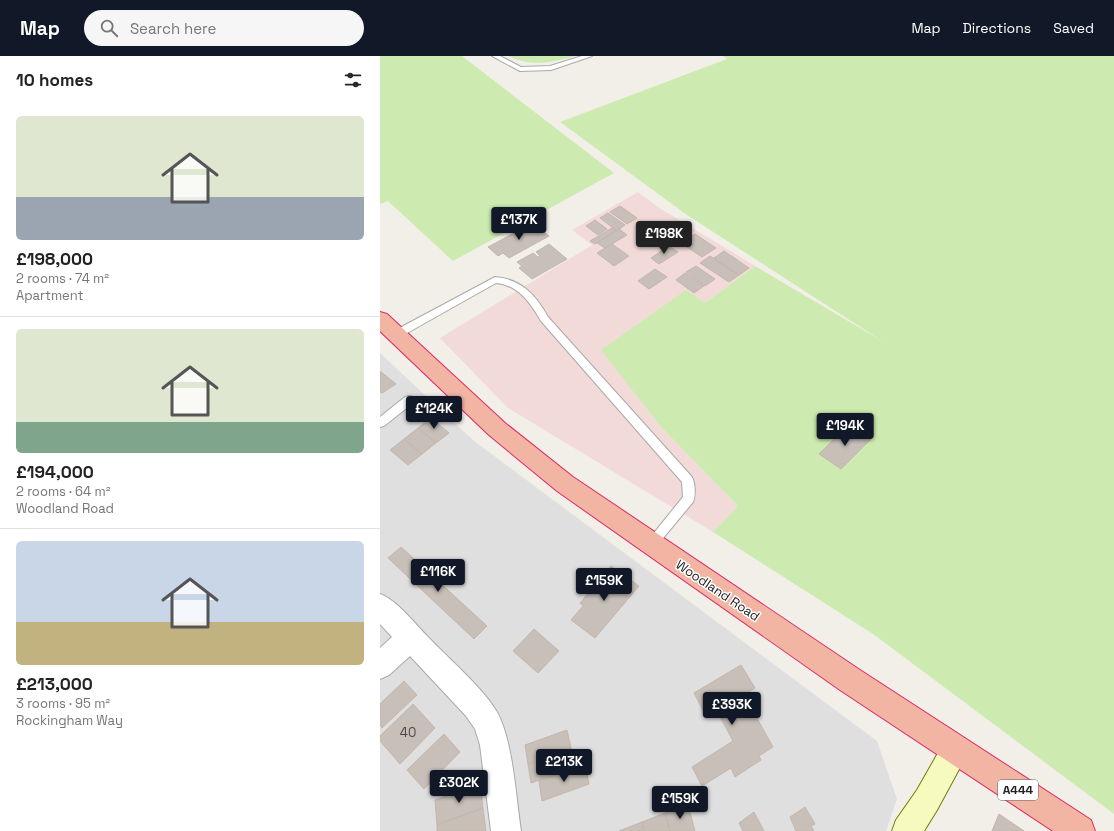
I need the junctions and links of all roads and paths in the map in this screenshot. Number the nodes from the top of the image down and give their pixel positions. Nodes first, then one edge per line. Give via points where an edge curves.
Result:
1 (495, 56) edge
2 (590, 56) edge
3 (388, 326) edge
4 (409, 400) dead end
5 (380, 423) edge
6 (651, 544) junction
7 (380, 606) edge
8 (411, 637) junction
9 (380, 666) edge
10 (956, 749) junction
11 (506, 831) edge
12 (907, 831) edge
13 (1080, 831) edge

1 - 2 lane via 520,69 551,68
3 - 6 highway, Woodland Road / A444 via 497,429 565,484
3 - 6 lane via 495,280 505,280 525,292 536,303 544,319 688,480 689,498
4 - 5 lane
6 - 10 highway, Woodland Road / A444
7 - 8 street
8 - 9 street
8 - 11 street via 476,706 487,722 494,745
10 - 12 main road
10 - 13 highway, Woodland Road / A444

